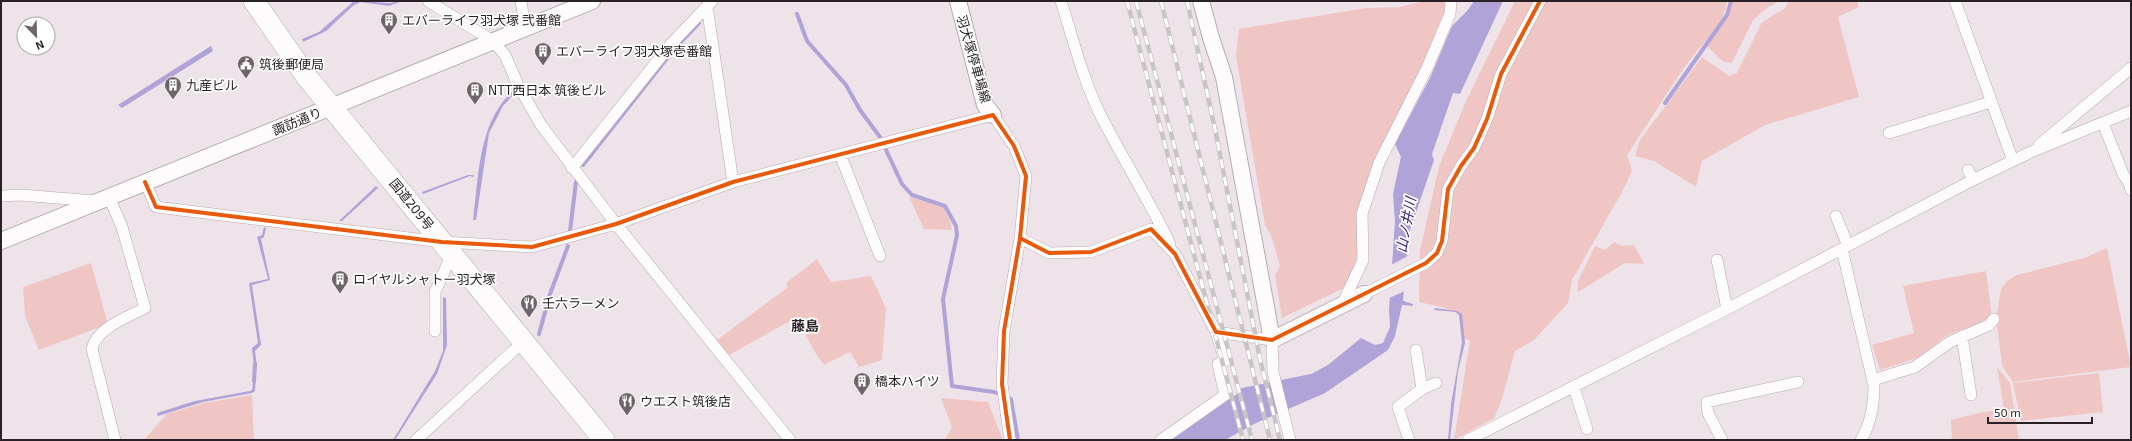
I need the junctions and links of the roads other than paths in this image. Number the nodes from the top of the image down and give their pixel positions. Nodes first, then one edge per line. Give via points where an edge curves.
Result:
1 (254, 1) edge
2 (428, 1) edge
3 (521, 1) edge
4 (592, 1) edge
5 (958, 1) edge
6 (1061, 1) edge
7 (1201, 1) edge
8 (1451, 1) edge
9 (1540, 1) edge
10 (1955, 1) edge
11 (709, 4) edge
12 (525, 27) junction
13 (493, 41) junction
14 (2131, 68) edge
15 (1992, 102) junction
16 (332, 107) junction
17 (2131, 111) edge
18 (993, 115) junction
19 (2103, 123) junction
20 (1889, 133) dead end
21 (2031, 152) junction
22 (840, 154) junction
23 (2013, 161) junction
24 (572, 168) junction
25 (145, 182) junction
26 (733, 182) junction
27 (2131, 190) edge
28 (1, 196) edge
29 (103, 199) junction
30 (1836, 216) dead end
31 (616, 224) junction
32 (1020, 238) junction
33 (1, 241) edge
34 (1845, 247) junction
35 (447, 248) junction
36 (1175, 254) junction
37 (880, 256) dead end
38 (1717, 260) dead end
39 (1364, 294) joint
40 (1342, 305) junction
41 (1727, 309) junction
42 (1994, 319) dead end
43 (435, 331) dead end
44 (1216, 332) junction
45 (1962, 336) junction
46 (1272, 340) junction
47 (524, 342) junction
48 (1416, 350) dead end
49 (1873, 380) junction
50 (1798, 382) dead end
51 (1436, 383) dead end
52 (1574, 386) junction
53 (1422, 388) junction
54 (1971, 395) dead end
55 (1587, 428) dead end
56 (112, 439) edge
57 (416, 440) edge
58 (604, 440) edge
59 (790, 440) edge
60 (1010, 440) edge
61 (1161, 440) edge
62 (1290, 440) edge
63 (1409, 440) edge
64 (1468, 440) edge
65 (1722, 440) edge
66 (1861, 440) edge

1 - 16 highway, 国道209号 via 306,76
2 - 13 street
3 - 12 street
4 - 12 street, 諏訪通り
5 - 18 street, 羽犬塚停車場線 via 985,105
6 - 36 street via 1081,65 1101,115 1147,197
7 - 46 street via 1224,77
8 - 40 street via 1450,14 1427,68 1379,163 1362,214 1363,260
9 - 39 street via 1501,74 1487,119 1474,148 1448,189 1442,241 1437,253 1426,263
10 - 15 street
11 - 24 street via 671,44
11 - 26 street
12 - 13 street, 諏訪通り
13 - 16 street, 諏訪通り
13 - 24 street via 505,55 518,85 541,125
14 - 21 street
15 - 20 street
15 - 23 street
16 - 25 street, 諏訪通り
16 - 35 highway, 国道209号
17 - 19 street
18 - 22 street
18 - 32 street via 1014,146 1026,176
19 - 21 street
19 - 27 street
21 - 23 street
22 - 26 street
22 - 37 street
23 - 34 street via 1971,175
24 - 31 street
25 - 29 street, 諏訪通り
25 - 35 street via 156,208
26 - 31 street
28 - 29 street
29 - 33 street, 諏訪通り
29 - 56 street via 122,227 145,308 105,330 93,341 92,349
30 - 34 street
31 - 35 street via 532,247
31 - 59 street
32 - 36 street via 1049,253 1091,252 1151,229
32 - 60 street via 1004,331 1002,384
34 - 41 street
34 - 49 street
35 - 43 street via 435,292
35 - 47 highway, 国道209号
36 - 44 street
38 - 41 street
39 - 40 street
40 - 46 street
41 - 52 street
42 - 45 street via 1990,324
44 - 46 street
44 - 61 street via 1225,361 1218,364 1225,395
45 - 49 street via 1915,367
45 - 54 street
46 - 62 street via 1273,372
47 - 57 street
47 - 58 highway, 国道209号
48 - 53 street
49 - 66 street via 1874,403 1867,429
50 - 65 street via 1707,402 1708,413
51 - 53 street
52 - 55 street
52 - 64 street
53 - 63 street via 1398,407

